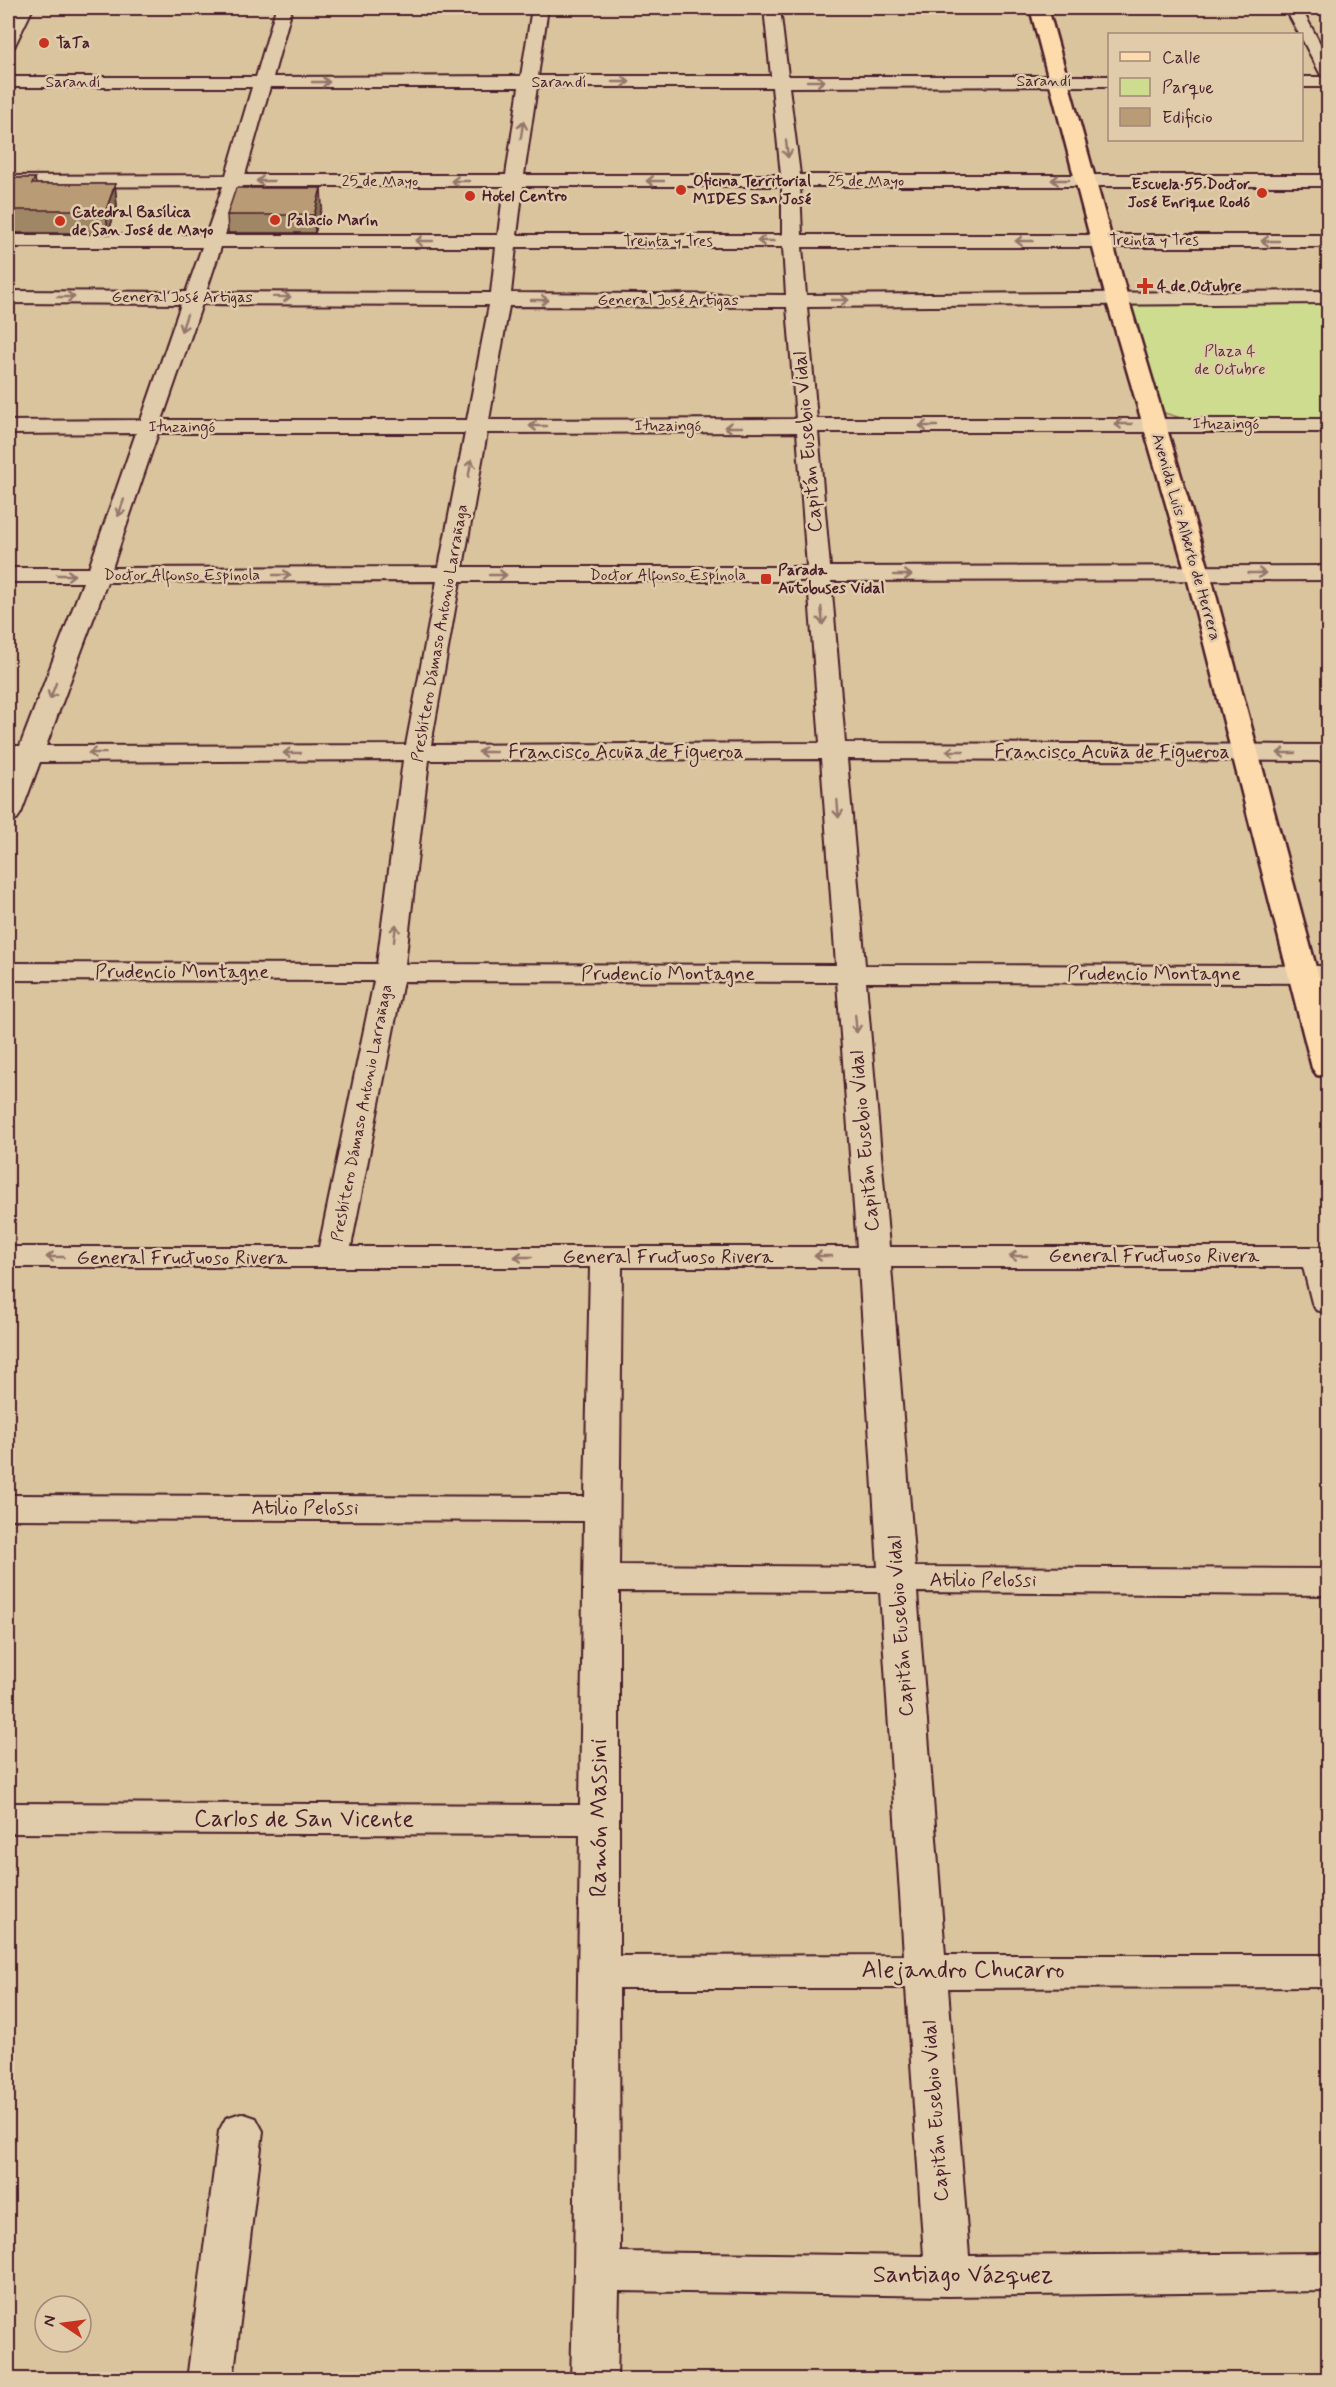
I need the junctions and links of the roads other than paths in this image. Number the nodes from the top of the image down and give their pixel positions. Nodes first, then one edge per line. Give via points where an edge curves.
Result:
1 (25, 8) edge
2 (284, 8) edge
3 (540, 8) edge
4 (772, 8) edge
5 (1039, 8) edge
6 (1293, 8) edge
7 (8, 43) edge
8 (1329, 73) edge
9 (779, 81) junction
10 (1058, 81) junction
11 (1108, 81) edge
12 (8, 82) edge
13 (262, 82) junction
14 (1303, 82) edge
15 (1329, 82) edge
16 (530, 83) junction
17 (1086, 180) junction
18 (1329, 180) edge
19 (234, 181) junction
20 (514, 181) junction
21 (8, 182) edge
22 (791, 182) junction
23 (1103, 240) junction
24 (8, 241) edge
25 (213, 241) junction
26 (507, 241) junction
27 (792, 241) junction
28 (1329, 241) edge
29 (193, 296) junction
30 (8, 297) edge
31 (1329, 297) edge
32 (1117, 298) junction
33 (500, 300) junction
34 (797, 301) junction
35 (1154, 424) junction
36 (1329, 425) edge
37 (478, 426) junction
38 (8, 427) edge
39 (149, 427) junction
40 (807, 427) junction
41 (1198, 573) junction
42 (1329, 573) edge
43 (451, 574) junction
44 (8, 575) edge
45 (98, 575) junction
46 (819, 575) junction
47 (834, 751) junction
48 (417, 753) junction
49 (1244, 753) junction
50 (1329, 753) edge
51 (18, 754) edge
52 (8, 813) edge
53 (8, 972) edge
54 (390, 972) junction
55 (852, 974) junction
56 (1317, 974) edge
57 (1329, 1068) edge
58 (874, 1256) junction
59 (8, 1257) edge
60 (606, 1257) junction
61 (1323, 1257) edge
62 (333, 1258) junction
63 (1329, 1303) edge
64 (8, 1507) edge
65 (602, 1509) junction
66 (601, 1578) junction
67 (897, 1579) junction
68 (1329, 1582) edge
69 (8, 1818) edge
70 (600, 1820) junction
71 (926, 1970) junction
72 (1329, 1971) edge
73 (598, 1972) junction
74 (241, 2131) dead end
75 (597, 2271) junction
76 (1329, 2272) edge
77 (948, 2276) junction
78 (210, 2379) edge
79 (594, 2379) edge

1 - 7 street
2 - 13 street
3 - 16 street, Presbítero Dámaso Antonio Larrañaga
4 - 9 street, Capitán Eusebio Vidal
5 - 10 main road, Avenida Luis Alberto de Herrera
6 - 8 street
9 -> 10 street, Sarandí
16 -> 9 street, Sarandí
9 -> 22 street, Capitán Eusebio Vidal
10 - 11 street, Sarandí
10 - 17 main road, Avenida Luis Alberto de Herrera
12 - 13 street, Sarandí
13 -> 16 street, Sarandí
13 - 19 street
14 - 15 street
20 -> 16 street, Presbítero Dámaso Antonio Larrañaga
17 - 18 street, 25 de Mayo
17 -> 22 street, 25 de Mayo
17 - 23 main road, Avenida Luis Alberto de Herrera
20 -> 19 street, 25 de Mayo
19 - 21 street, 25 de Mayo
19 - 25 street
22 -> 20 street, 25 de Mayo
20 - 26 street, Presbítero Dámaso Antonio Larrañaga
22 - 27 street, Capitán Eusebio Vidal
23 -> 27 street, Treinta y Tres
28 -> 23 street, Treinta y Tres
23 - 32 main road, Avenida Luis Alberto de Herrera
24 - 25 street, Treinta y Tres
26 -> 25 street, Treinta y Tres
25 - 29 street
27 -> 26 street, Treinta y Tres
26 - 33 street, Presbítero Dámaso Antonio Larrañaga
27 - 34 street, Capitán Eusebio Vidal
30 -> 29 street, General José Artigas
29 -> 33 street, General José Artigas
29 -> 39 street
31 - 32 street, General José Artigas
34 -> 32 street, General José Artigas
32 - 35 main road, Avenida Luis Alberto de Herrera
33 -> 34 street, General José Artigas
33 - 37 street, Presbítero Dámaso Antonio Larrañaga
34 - 40 street, Capitán Eusebio Vidal
35 - 36 street, Ituzaingó
35 -> 40 street, Ituzaingó
35 - 41 main road, Avenida Luis Alberto de Herrera
37 - 39 street, Ituzaingó
40 -> 37 street, Ituzaingó
43 -> 37 street, Presbítero Dámaso Antonio Larrañaga
38 - 39 street, Ituzaingó
39 -> 45 street
40 - 46 street, Capitán Eusebio Vidal
41 -> 42 street, Doctor Alfonso Espínola
46 -> 41 street, Doctor Alfonso Espínola
41 - 49 main road, Avenida Luis Alberto de Herrera
45 -> 43 street, Doctor Alfonso Espínola
43 -> 46 street, Doctor Alfonso Espínola
43 - 48 street, Presbítero Dámaso Antonio Larrañaga
44 -> 45 street, Doctor Alfonso Espínola
45 -> 51 street
46 -> 47 street, Capitán Eusebio Vidal
47 -> 48 street, Francisco Acuña de Figueroa
49 -> 47 street, Francisco Acuña de Figueroa
47 -> 55 street, Capitán Eusebio Vidal
48 -> 51 street, Francisco Acuña de Figueroa
54 -> 48 street, Presbítero Dámaso Antonio Larrañaga
50 -> 49 street, Francisco Acuña de Figueroa
49 - 56 main road, Avenida Luis Alberto de Herrera
51 - 52 street
53 - 54 street, Prudencio Montagne
54 - 55 street, Prudencio Montagne
54 - 62 street, Presbítero Dámaso Antonio Larrañaga
55 - 56 street, Prudencio Montagne
55 -> 58 street, Capitán Eusebio Vidal
56 - 57 main road, Avenida Luis Alberto de Herrera
58 -> 60 street, General Fructuoso Rivera
61 -> 58 street, General Fructuoso Rivera
58 - 67 street, Capitán Eusebio Vidal
62 -> 59 street, General Fructuoso Rivera
60 -> 62 street, General Fructuoso Rivera
60 - 65 street, Ramón Massini
61 - 63 street
64 - 65 street, Atilio Pelossi
65 - 66 street, Ramón Massini
66 - 67 street, Atilio Pelossi
66 - 70 street, Ramón Massini
67 - 68 street, Atilio Pelossi
67 - 71 street, Capitán Eusebio Vidal
69 - 70 street, Carlos de San Vicente
70 - 73 street, Ramón Massini
71 - 72 street, Alejandro Chucarro
71 - 73 street, Alejandro Chucarro
71 - 77 street, Capitán Eusebio Vidal
73 - 75 street, Ramón Massini
74 - 78 street
75 - 77 street, Santiago Vázquez
75 - 79 street, Ramón Massini
76 - 77 street, Santiago Vázquez

